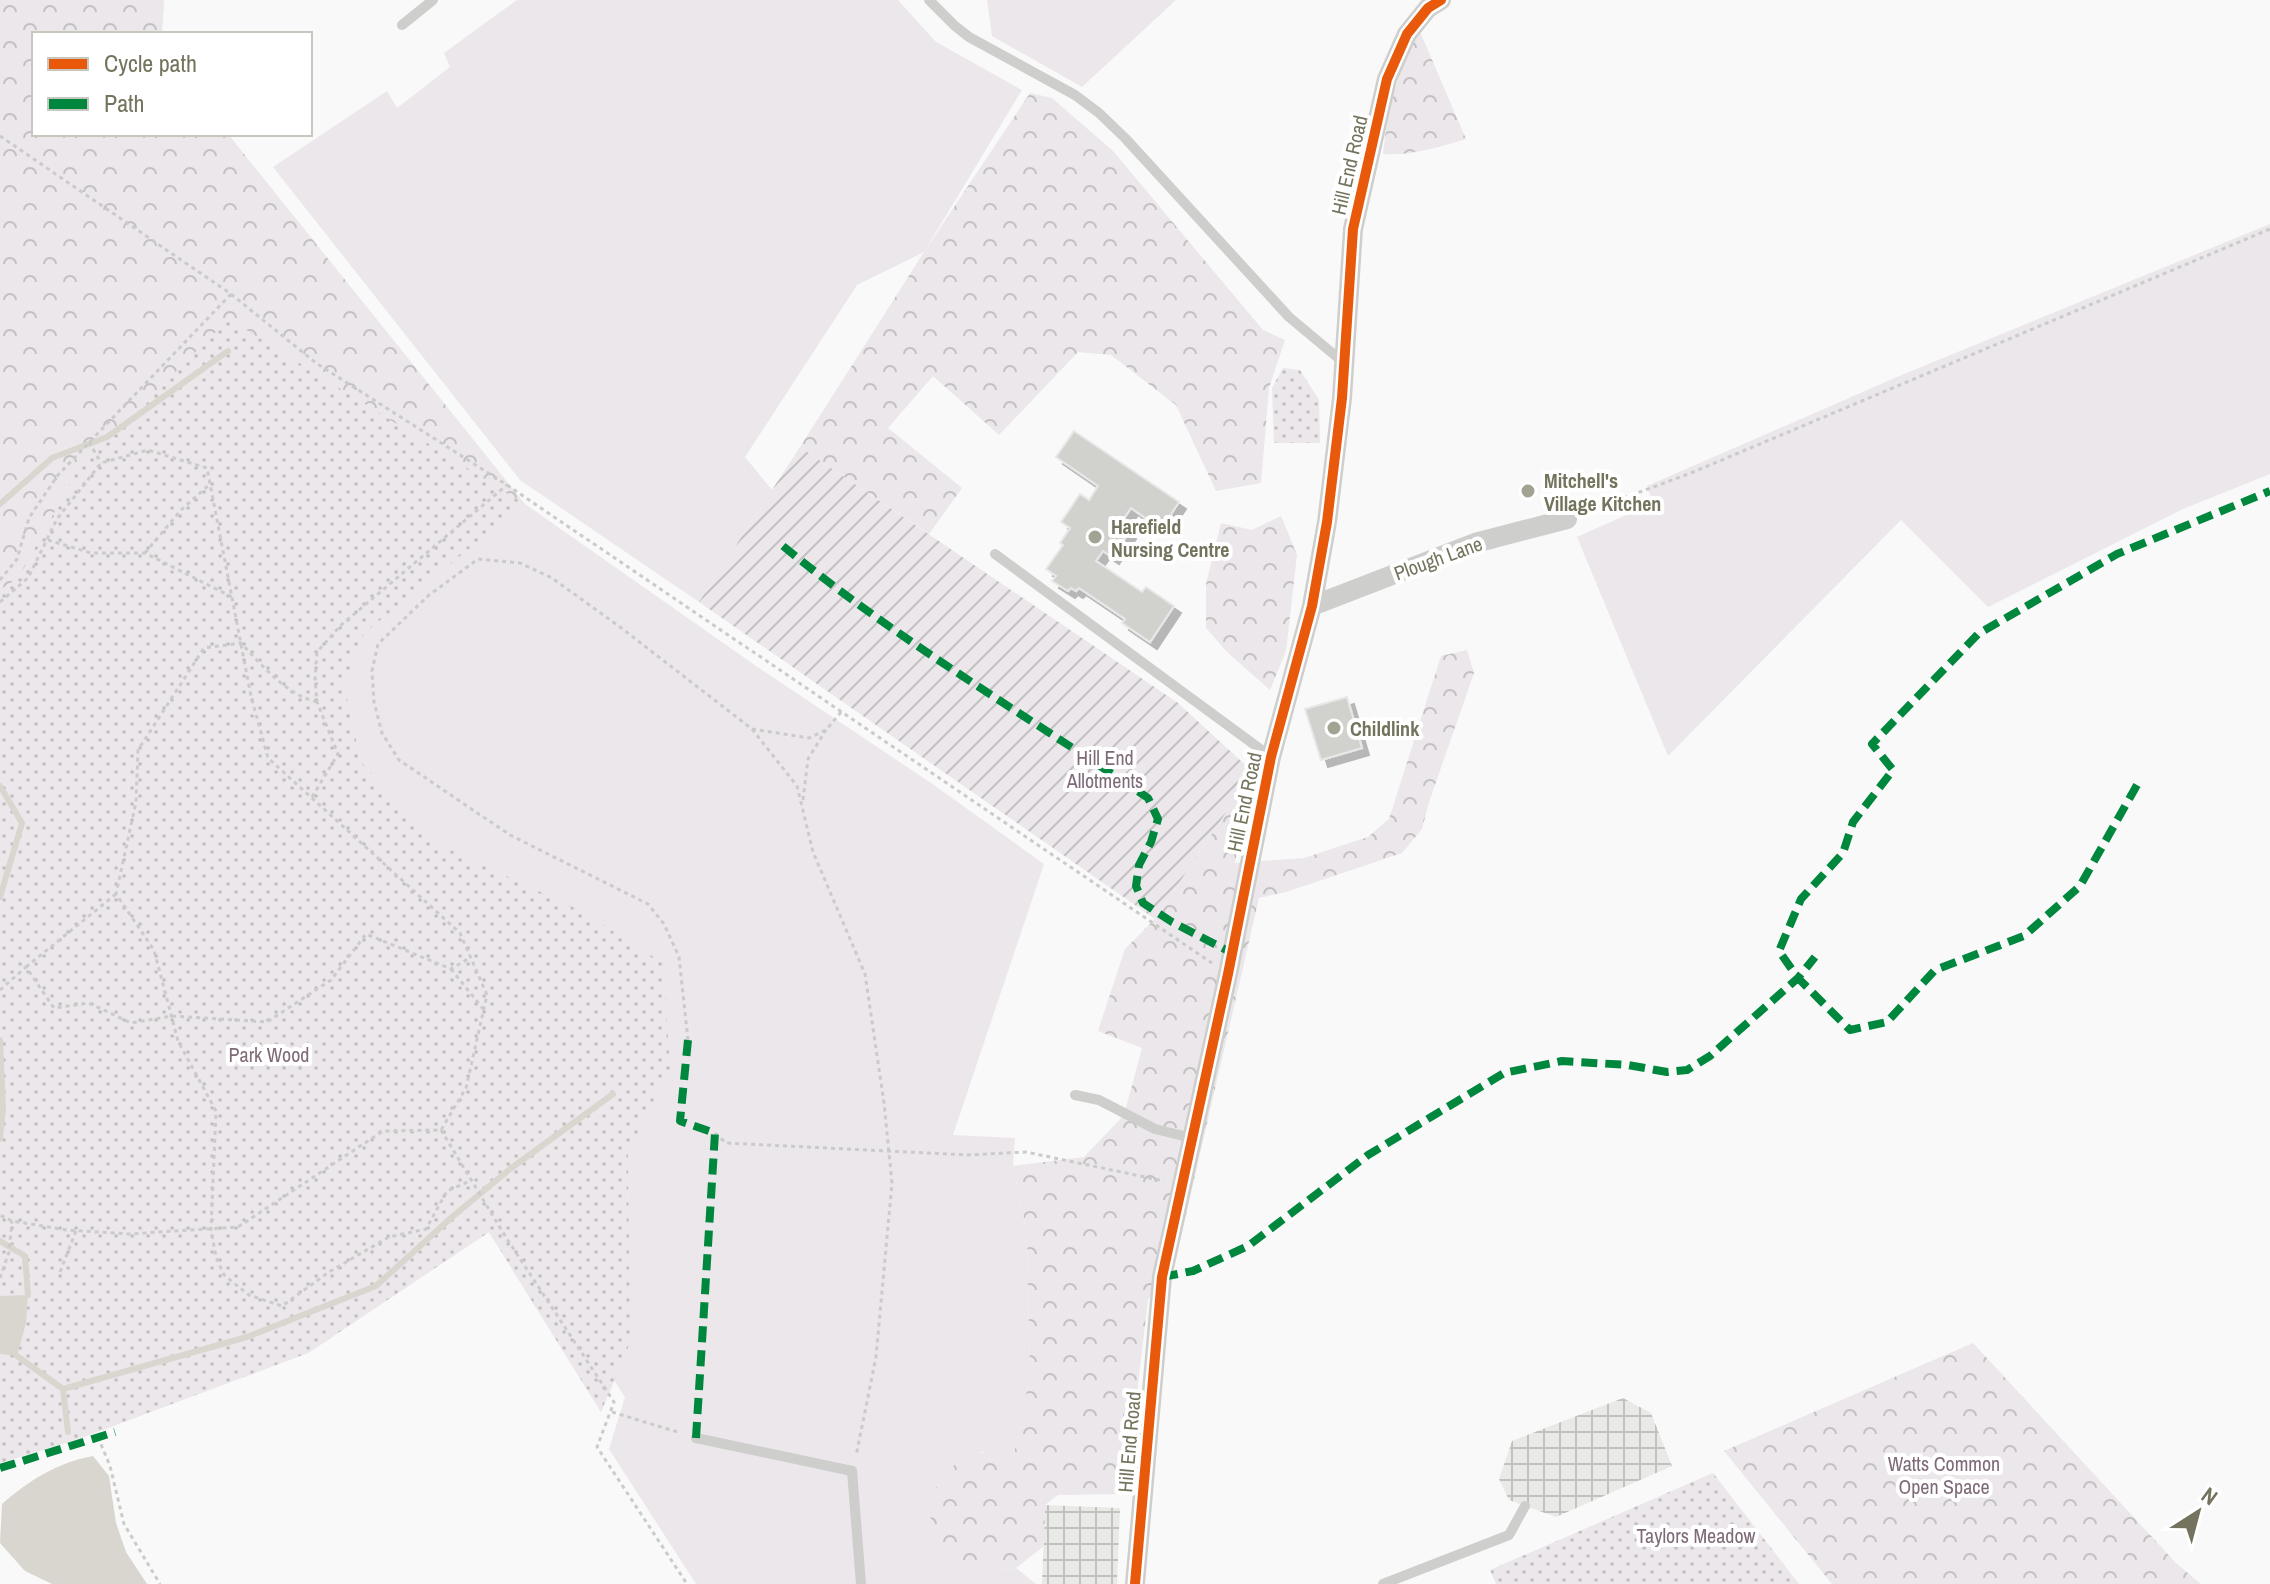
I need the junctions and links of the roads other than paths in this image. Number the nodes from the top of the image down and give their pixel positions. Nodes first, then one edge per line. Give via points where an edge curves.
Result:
1 (433, 0) edge
2 (929, 0) edge
3 (1441, 0) edge
4 (402, 25) dead end
5 (1344, 364) junction
6 (1567, 519) road end
7 (995, 554) dead end
8 (1312, 606) junction
9 (1271, 757) junction
10 (1075, 1095) dead end
11 (1192, 1138) junction
12 (696, 1438) road end
13 (1525, 1506) dead end
14 (861, 1584) edge
15 (1135, 1584) edge
16 (1383, 1584) edge

1 - 4 lane
2 - 5 lane via 969,37 1099,113 1289,317
3 - 5 street, Hill End Road via 1407,34 1387,79 1353,229
5 - 8 street, Hill End Road
6 - 8 street, Plough Lane via 1475,543
7 - 9 lane
8 - 9 street, Hill End Road
9 - 11 street, Hill End Road
10 - 11 lane via 1099,1100 1155,1129
11 - 15 street, Hill End Road via 1162,1277
12 - 14 lane via 852,1471
13 - 16 lane via 1509,1535

